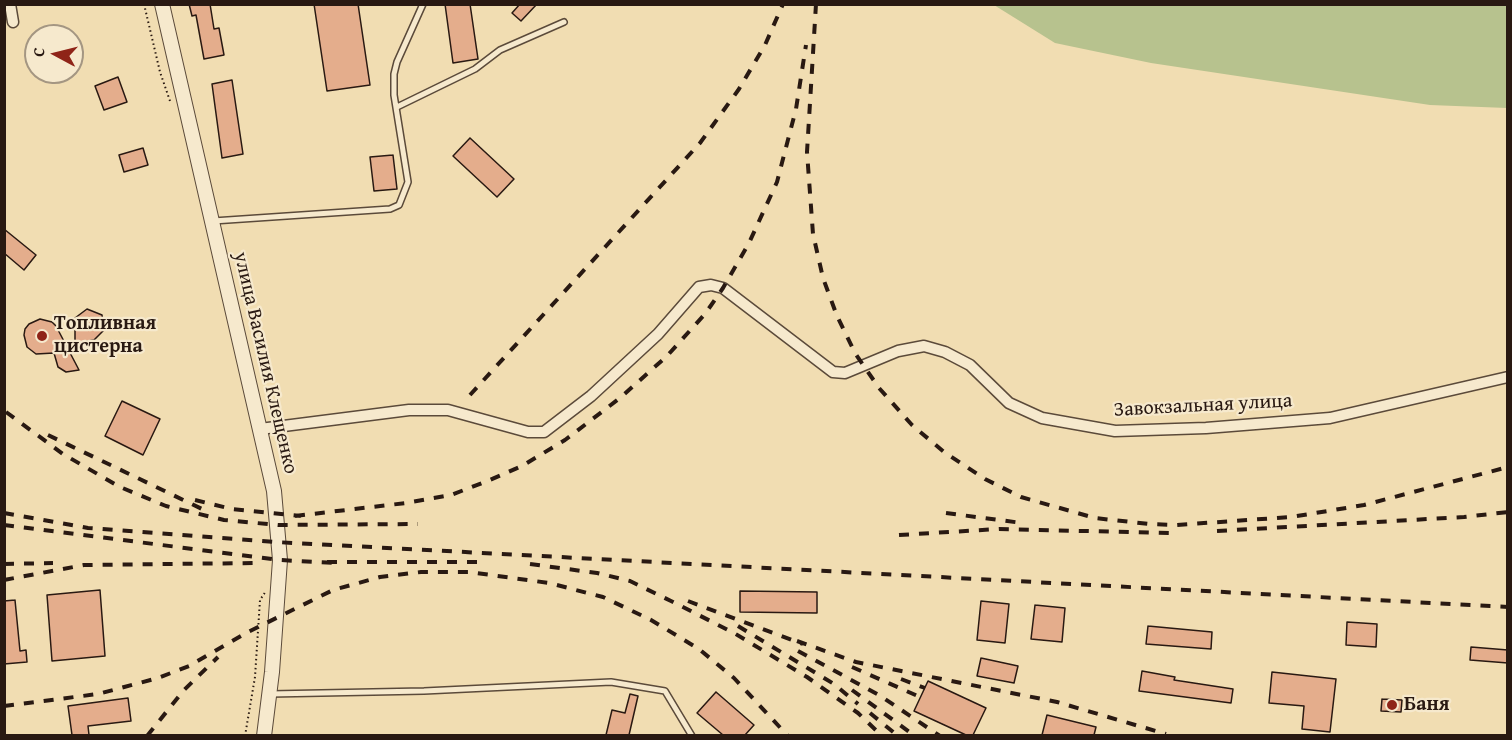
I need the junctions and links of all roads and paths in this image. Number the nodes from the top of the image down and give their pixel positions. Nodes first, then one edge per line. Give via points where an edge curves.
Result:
1 (10, 4) edge
2 (162, 4) edge
3 (423, 4) edge
4 (13, 22) dead end
5 (564, 22) dead end
6 (397, 107) junction
7 (213, 221) junction
8 (1508, 377) edge
9 (260, 429) junction
10 (255, 677) dead end
11 (269, 694) junction
12 (245, 735) edge
13 (264, 735) edge
14 (692, 735) edge

1 - 4 street
2 - 7 street, улица Василия Клещенко
3 - 6 lane via 397,62
5 - 6 lane via 500,50 475,69
6 - 7 lane via 408,182 399,205 390,209
7 - 9 street, улица Василия Клещенко
8 - 9 street, Завокзальная улица via 1330,418 1115,431 1034,414 1009,403 970,365 924,346 898,351 845,373 833,372 723,288 711,285 699,287 658,334 591,396 544,432 528,432 448,410 409,410
9 - 11 street, улица Василия Клещенко via 274,491 280,554
10 - 12 path
11 - 13 street, улица Василия Клещенко
11 - 14 lane via 611,682 665,691

